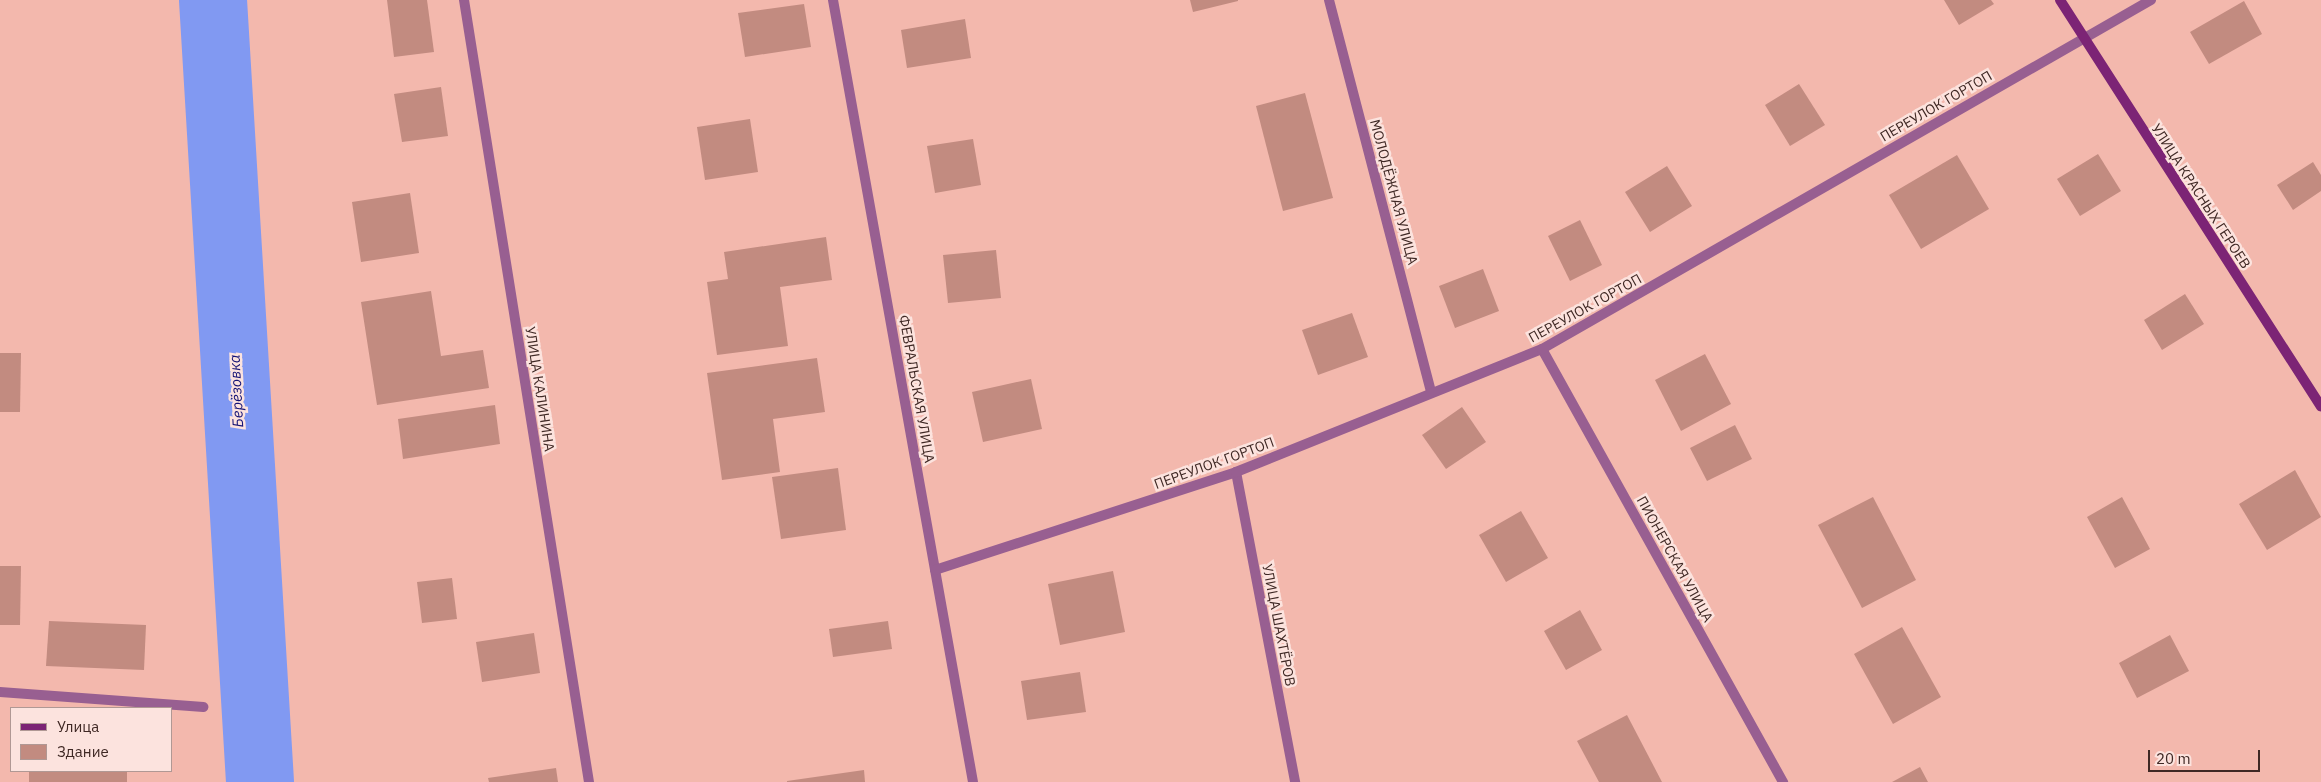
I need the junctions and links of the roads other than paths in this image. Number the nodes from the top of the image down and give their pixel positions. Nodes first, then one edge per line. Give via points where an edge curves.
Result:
1 (464, 0) edge
2 (833, 0) edge
3 (1329, 0) edge
4 (2060, 0) edge
5 (2151, 0) edge
6 (2082, 37) junction
7 (1542, 349) junction
8 (1431, 392) junction
9 (2321, 406) edge
10 (1236, 472) junction
11 (935, 570) junction
12 (0, 692) edge
13 (203, 708) dead end
14 (589, 782) edge
15 (973, 782) edge
16 (1294, 782) edge
17 (1783, 782) edge

1 - 14 street, УЛИЦА КАЛИНИНА
2 - 11 street, ФЕВРАЛЬСКАЯ УЛИЦА
3 - 8 street, МОЛОДЁЖНАЯ УЛИЦА
4 - 6 main road, УЛИЦА КРАСНЫХ ГЕРОЕВ
5 - 6 street, ПЕРЕУЛОК ГОРТОП
6 - 7 street, ПЕРЕУЛОК ГОРТОП
6 - 9 main road, УЛИЦА КРАСНЫХ ГЕРОЕВ
7 - 8 street, ПЕРЕУЛОК ГОРТОП
7 - 17 street, ПИОНЕРСКАЯ УЛИЦА
8 - 10 street, ПЕРЕУЛОК ГОРТОП
10 - 11 street, ПЕРЕУЛОК ГОРТОП
10 - 16 street, УЛИЦА ШАХТЁРОВ
11 - 15 street, ФЕВРАЛЬСКАЯ УЛИЦА
12 - 13 street

